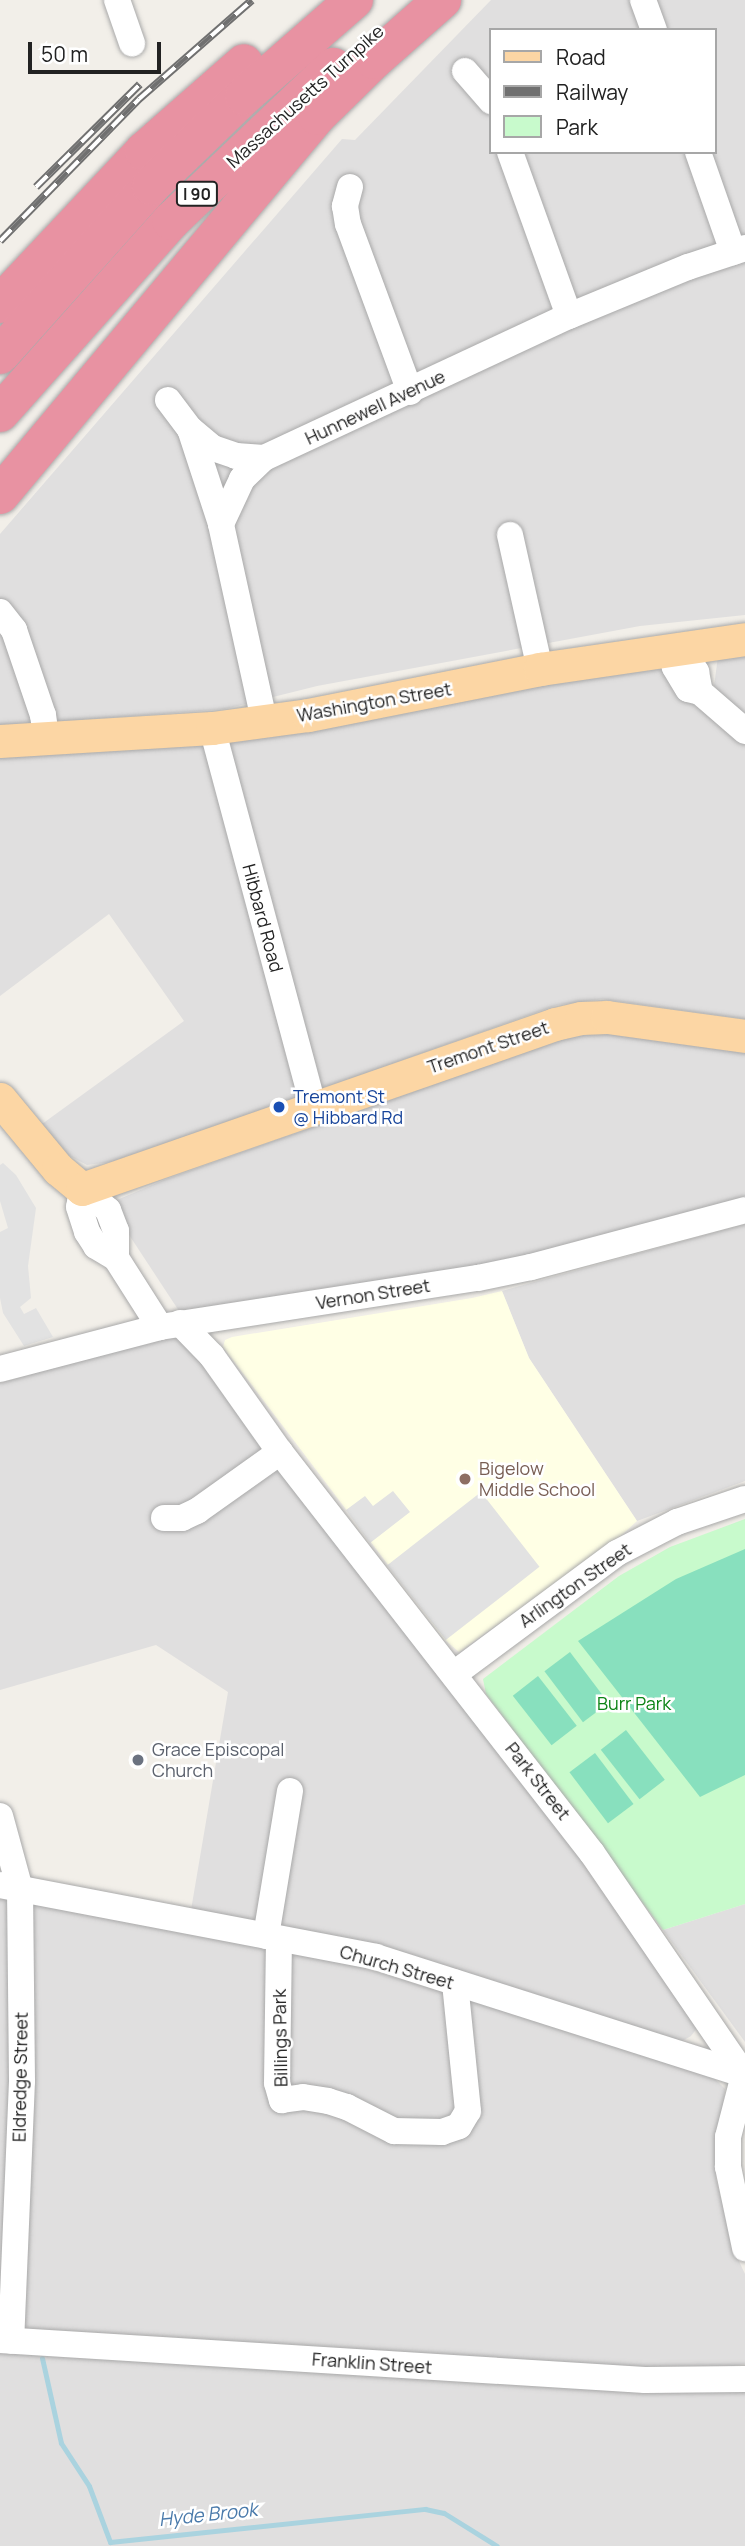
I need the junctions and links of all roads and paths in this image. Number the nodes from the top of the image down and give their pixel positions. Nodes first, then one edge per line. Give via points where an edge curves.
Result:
1 (117, 0) edge
2 (322, 0) edge
3 (354, 0) edge
4 (417, 0) edge
5 (442, 0) edge
6 (643, 0) edge
7 (653, 28) edge
8 (132, 44) dead end
9 (465, 71) dead end
10 (490, 100) edge
11 (511, 154) edge
12 (699, 154) edge
13 (350, 187) dead end
14 (739, 250) edge
15 (0, 304) edge
16 (569, 316) junction
17 (0, 355) edge
18 (410, 392) junction
19 (168, 400) dead end
20 (0, 413) edge
21 (190, 429) junction
22 (264, 458) junction
23 (0, 495) edge
24 (221, 524) junction
25 (510, 535) dead end
26 (0, 612) edge
27 (745, 639) edge
28 (680, 647) junction
29 (540, 670) junction
30 (264, 720) junction
31 (212, 728) junction
32 (745, 731) edge
33 (46, 737) junction
34 (0, 741) edge
35 (745, 1035) edge
36 (0, 1099) edge
37 (314, 1108) junction
38 (82, 1189) junction
39 (745, 1210) edge
40 (231, 1316) junction
41 (170, 1325) junction
42 (212, 1356) junction
43 (0, 1369) edge
44 (280, 1452) junction
45 (745, 1499) edge
46 (164, 1518) dead end
47 (454, 1674) junction
48 (290, 1791) dead end
49 (0, 1816) edge
50 (10, 1887) edge
51 (273, 1937) junction
52 (455, 1983) junction
53 (744, 2075) edge
54 (745, 2248) edge
55 (6, 2341) edge
56 (745, 2379) edge

1 - 8 street
2 - 15 highway via 153,143
3 - 17 highway, I 90 via 244,96 151,186
4 - 20 highway, Massachusetts Turnpike / I 90 via 312,86 194,197
5 - 23 highway via 317,116
6 - 7 street
9 - 10 street
11 - 16 street
12 - 14 street
13 - 18 street via 345,206 348,224
14 - 16 street, Hunnewell Avenue
16 - 18 street, Hunnewell Avenue
18 - 22 street, Hunnewell Avenue
19 - 21 street
21 - 22 street via 213,448
21 - 24 street
22 - 24 street, Hunnewell Avenue via 242,479
24 - 30 street
25 - 29 street
26 - 33 street via 14,630
27 - 28 main road, Washington Street
28 - 29 main road, Washington Street
28 - 32 street via 696,672 700,692
29 - 30 main road, Washington Street via 376,704
30 - 31 main road, Washington Street
31 - 33 main road, Washington Street
31 - 37 street, Hibbard Road
33 - 34 main road, Washington Street
35 - 37 main road, Tremont Street via 607,1017 581,1018
36 - 38 main road, Park Street via 38,1147
37 - 38 main road, Tremont Street
38 - 41 street, Park Street via 108,1210 117,1231 116,1258
39 - 40 street, Vernon Street via 478,1278
40 - 41 street, Vernon Street
40 - 42 street
41 - 42 street, Park Street
41 - 43 street, Vernon Street
42 - 44 street, Park Street
44 - 46 street via 197,1511 182,1518
44 - 47 street, Park Street
45 - 47 street, Arlington Street via 677,1522 617,1553
47 - 53 street, Park Street via 592,1853
48 - 51 street
49 - 50 street, Eldredge Street
50 - 51 street, Church Street
50 - 55 street, Eldredge Street via 22,2081
51 - 52 street, Church Street via 376,1957
51 - 52 street, Billings Park via 277,2082 282,2100 328,2101 394,2131 442,2132 460,2126 468,2111
52 - 53 street, Church Street
53 - 54 street via 728,2137 728,2166
55 - 56 street, Franklin Street via 632,2379

